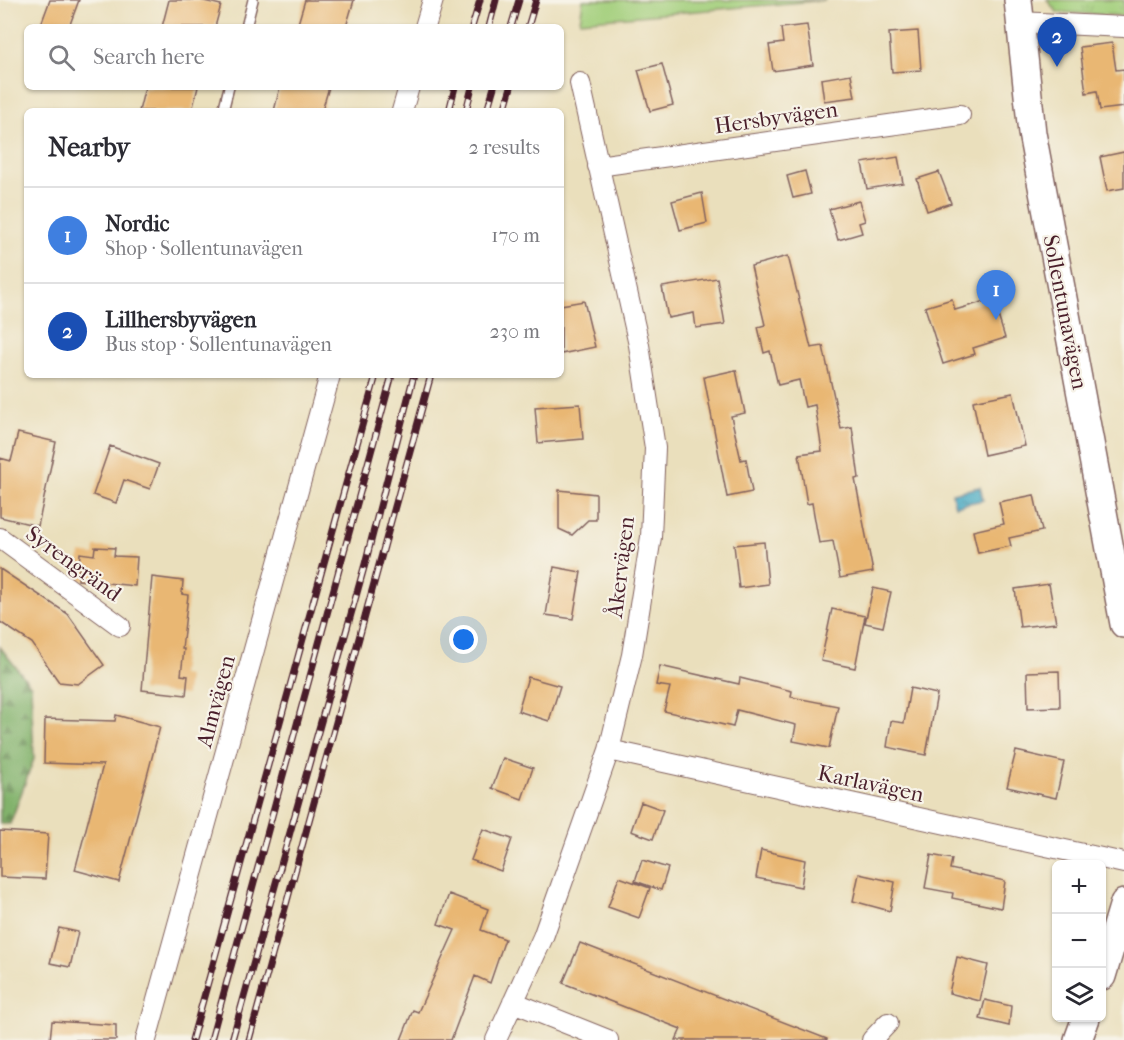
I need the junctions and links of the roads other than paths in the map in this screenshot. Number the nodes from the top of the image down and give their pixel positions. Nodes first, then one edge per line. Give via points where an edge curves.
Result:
1 (253, 0) edge
2 (433, 0) edge
3 (1018, 11) edge
4 (247, 24) edge
5 (426, 24) edge
6 (1124, 27) edge
7 (580, 83) dead end
8 (229, 90) edge
9 (408, 90) edge
10 (224, 108) edge
11 (403, 108) edge
12 (960, 115) dead end
13 (598, 166) junction
14 (329, 378) edge
15 (0, 538) edge
16 (1124, 624) edge
17 (120, 626) dead end
18 (609, 750) junction
19 (1124, 863) edge
20 (1124, 903) edge
21 (1104, 968) edge
22 (513, 1002) junction
23 (1084, 1022) edge
24 (888, 1023) dead end
25 (146, 1040) edge
26 (496, 1040) edge
27 (608, 1040) edge
28 (872, 1040) edge
29 (1078, 1040) edge

1 - 4 lane
2 - 5 street
3 - 6 street
3 - 16 street, Sollentunavägen via 1032,133
7 - 13 street, Åkervägen
8 - 10 lane
9 - 11 street
12 - 13 street, Hersbyvägen
13 - 18 street, Åkervägen via 639,345 655,448 651,537 632,656
14 - 25 street, Almvägen
15 - 17 street, Syrengränd
18 - 19 street, Karlavägen
18 - 22 street, Åkervägen via 543,937
20 - 21 street
22 - 26 street, Åkervägen
22 - 27 street
23 - 29 street
24 - 28 street

